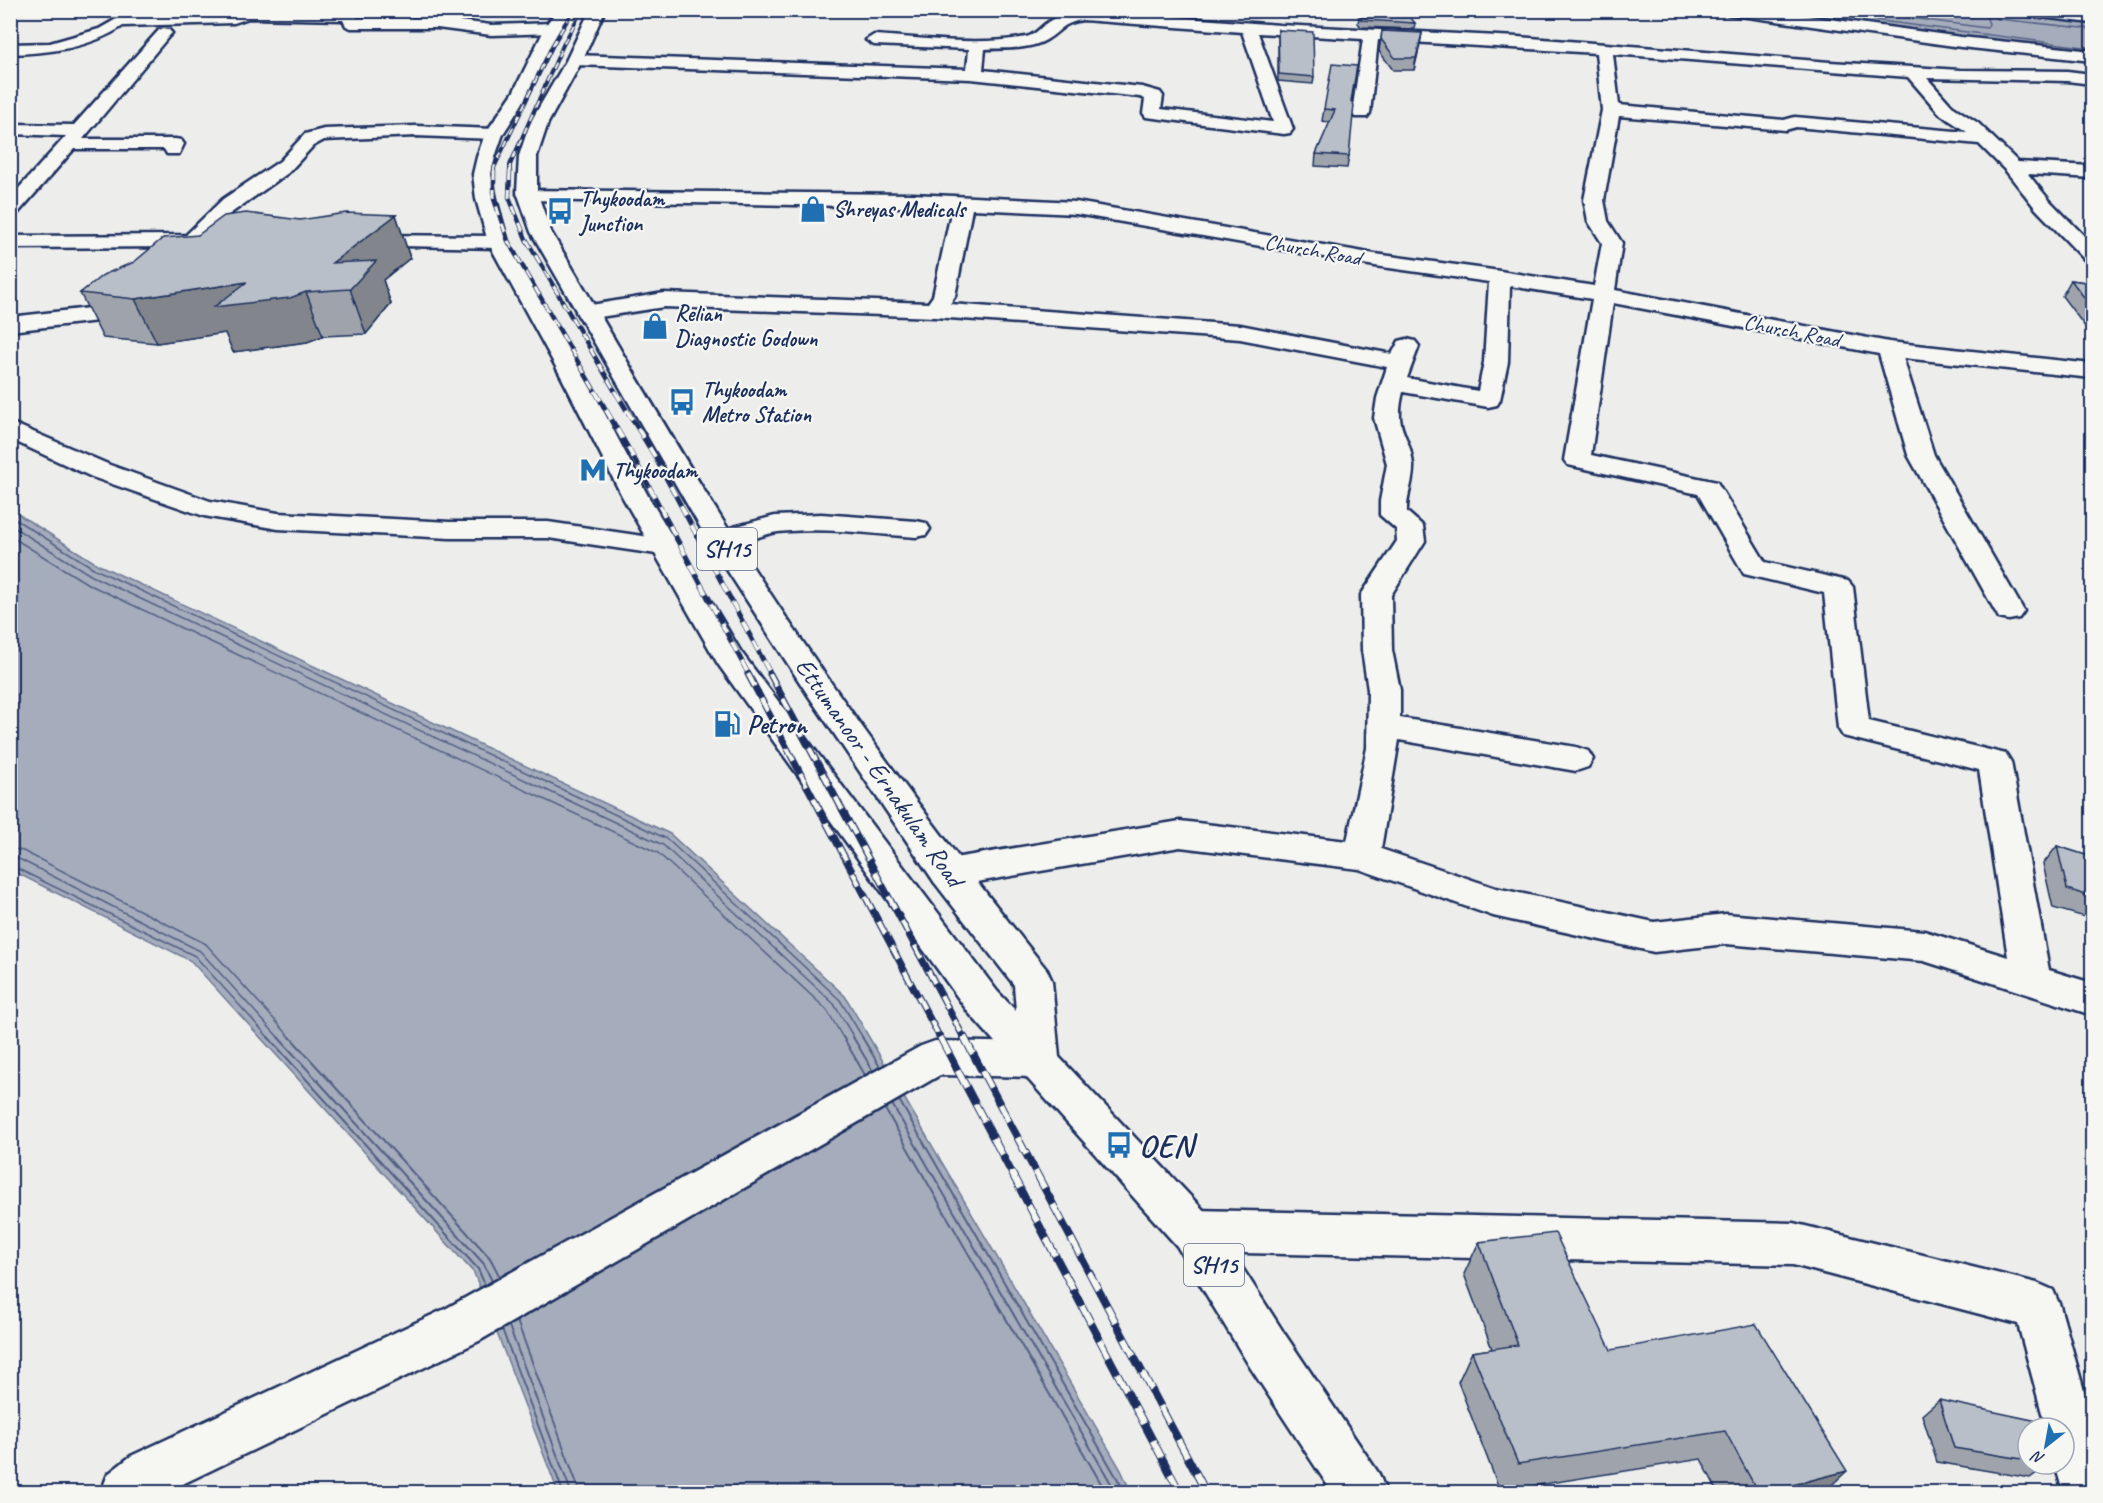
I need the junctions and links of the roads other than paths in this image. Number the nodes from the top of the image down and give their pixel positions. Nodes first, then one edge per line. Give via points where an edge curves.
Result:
1 (598, 10) edge
2 (1726, 10) edge
3 (2014, 10) edge
4 (2036, 12) edge
5 (1083, 13) edge
6 (189, 14) edge
7 (562, 15) edge
8 (1294, 17) dead end
9 (2092, 19) edge
10 (1788, 20) junction
11 (1248, 28) junction
12 (1280, 30) junction
13 (164, 33) dead end
14 (1371, 35) junction
15 (874, 40) dead end
16 (977, 45) junction
17 (10, 49) edge
18 (1604, 49) junction
19 (2092, 56) edge
20 (1790, 63) junction
21 (568, 71) junction
22 (1912, 71) junction
23 (970, 74) junction
24 (2092, 80) edge
25 (526, 82) junction
26 (1611, 110) junction
27 (1361, 113) dead end
28 (10, 129) edge
29 (494, 134) junction
30 (74, 138) junction
31 (1985, 139) junction
32 (173, 150) dead end
33 (2013, 167) junction
34 (2092, 172) edge
35 (527, 194) junction
36 (963, 202) junction
37 (10, 210) edge
38 (189, 241) junction
39 (342, 241) edge
40 (498, 242) junction
41 (10, 243) edge
42 (2092, 256) edge
43 (192, 272) edge
44 (1500, 278) junction
45 (158, 287) junction
46 (1604, 295) junction
47 (934, 310) junction
48 (587, 312) junction
49 (10, 324) edge
50 (1889, 349) junction
51 (1401, 364) junction
52 (2092, 371) edge
53 (10, 429) edge
54 (916, 529) dead end
55 (721, 539) junction
56 (663, 547) junction
57 (2009, 611) dead end
58 (1383, 726) junction
59 (1576, 759) dead end
60 (1362, 856) junction
61 (948, 873) junction
62 (2031, 980) junction
63 (2092, 999) edge
64 (1039, 1060) junction
65 (1193, 1231) junction
66 (126, 1492) edge
67 (1361, 1492) edge
68 (2088, 1492) edge

1 - 21 street, Ettumanoor - Ernakulam Road / SH15
2 - 10 street
3 - 4 street
4 - 9 street
5 - 11 street
5 - 16 street via 1029,41
6 - 7 street via 234,18 247,13 349,16 351,23 437,22 491,30
6 - 17 street via 175,20 120,22 104,32 51,48
7 - 25 street
8 - 12 street
10 - 19 street
10 - 20 street via 1785,42
11 - 12 street
11 - 23 street via 1284,129 1152,113 1154,96 1142,92
12 - 14 street
13 - 30 street
14 - 18 street
14 - 27 street
15 - 16 street
16 - 23 street via 976,68
18 - 20 street
18 - 26 street
20 - 22 street
21 - 23 street via 764,65
21 - 25 street
21 - 35 street, Ettumanoor - Ernakulam Road / SH15 via 528,150
22 - 24 street
22 - 31 street via 1946,110
25 - 29 street
26 - 31 street
26 - 46 street via 1594,200 1598,221 1612,243
28 - 30 street
29 - 38 street via 416,131 312,136 288,164 225,207
29 - 40 street via 482,174
30 - 32 street via 175,144
30 - 37 street
31 - 33 street
33 - 34 street
33 - 42 street
35 - 36 street, Church Road
35 - 48 street, Ettumanoor - Ernakulam Road / SH15 via 541,232
36 - 44 street, Church Road via 1076,208
36 - 47 street via 944,296
38 - 41 street
38 - 45 street
39 - 40 street
40 - 56 street
43 - 45 street
44 - 46 street, Church Road
44 - 51 street via 1496,362 1488,400
45 - 49 street via 131,309
46 - 50 street, Church Road
46 - 62 street via 1577,460 1708,488 1754,568 1838,587 1854,728 1994,762
47 - 48 street via 664,300
47 - 51 street via 1240,332
48 - 55 street, Ettumanoor - Ernakulam Road / SH15
50 - 52 street, Church Road
50 - 57 street via 1921,455
51 - 58 street via 1385,409 1400,469 1392,498 1394,515 1408,526 1411,541 1376,595
53 - 56 street via 110,475 215,510 278,521 450,530 548,530
54 - 55 street via 821,522 775,524
55 - 61 street, Ettumanoor - Ernakulam Road / SH15
56 - 64 street via 729,657 809,767 983,1002
58 - 59 street
58 - 60 street via 1383,748
60 - 61 street via 1180,834
60 - 62 street via 1493,902 1654,937 1726,929 1924,946
61 - 64 street, Ettumanoor - Ernakulam Road / SH15 via 1033,981
62 - 63 street
64 - 65 street, SH15
64 - 66 street via 935,1058 462,1325 149,1474
65 - 67 street, SH15
65 - 68 street via 1793,1244 2037,1306

